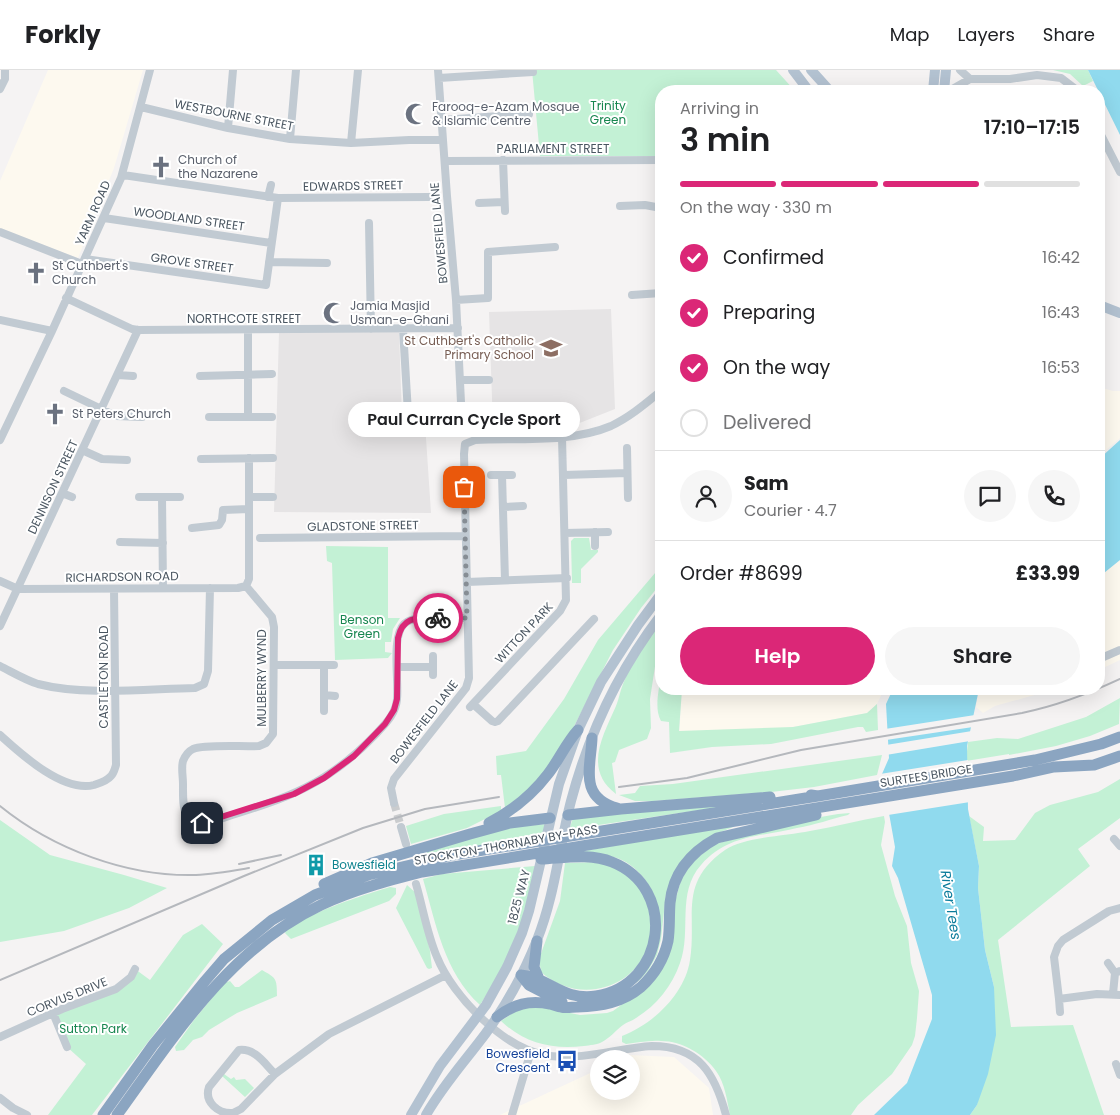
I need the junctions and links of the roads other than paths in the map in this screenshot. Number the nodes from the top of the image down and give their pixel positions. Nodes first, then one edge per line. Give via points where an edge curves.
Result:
1 (4, 70) edge
2 (150, 70) edge
3 (233, 70) edge
4 (296, 70) edge
5 (358, 70) edge
6 (793, 70) edge
7 (812, 70) edge
8 (935, 70) edge
9 (946, 70) edge
10 (960, 70) edge
11 (532, 72) dead end
12 (439, 74) edge
13 (970, 79) junction
14 (801, 80) junction
15 (805, 85) edge
16 (825, 85) edge
17 (934, 85) edge
18 (945, 85) edge
19 (960, 85) edge
20 (1070, 85) edge
21 (0, 89) edge
22 (141, 107) junction
23 (529, 114) dead end
24 (442, 120) junction
25 (228, 128) junction
26 (290, 139) junction
27 (443, 140) junction
28 (351, 143) junction
29 (1105, 143) edge
30 (503, 160) junction
31 (655, 160) edge
32 (445, 161) junction
33 (1120, 172) edge
34 (122, 175) junction
35 (271, 185) dead end
36 (268, 197) junction
37 (429, 197) dead end
38 (278, 198) junction
39 (504, 202) junction
40 (479, 203) dead end
41 (620, 206) dead end
42 (655, 207) edge
43 (505, 211) dead end
44 (104, 218) junction
45 (369, 223) dead end
46 (0, 232) edge
47 (271, 243) junction
48 (555, 247) dead end
49 (83, 262) junction
50 (269, 262) junction
51 (327, 263) dead end
52 (655, 293) edge
53 (632, 295) dead end
54 (66, 298) junction
55 (456, 300) junction
56 (1105, 307) edge
57 (1120, 313) edge
58 (0, 320) edge
59 (458, 328) junction
60 (371, 329) junction
61 (403, 329) junction
62 (138, 330) junction
63 (248, 330) junction
64 (52, 331) junction
65 (272, 374) dead end
66 (118, 375) junction
67 (248, 375) junction
68 (133, 376) dead end
69 (200, 376) dead end
70 (460, 380) junction
71 (489, 380) dead end
72 (64, 391) dead end
73 (655, 396) edge
74 (101, 410) junction
75 (462, 412) junction
76 (248, 416) junction
77 (272, 416) dead end
78 (142, 417) dead end
79 (209, 417) dead end
80 (462, 423) dead end
81 (562, 437) junction
82 (0, 440) edge
83 (627, 448) dead end
84 (82, 450) junction
85 (201, 458) dead end
86 (249, 458) junction
87 (273, 458) dead end
88 (127, 460) dead end
89 (628, 473) junction
90 (564, 474) junction
91 (492, 475) dead end
92 (502, 475) junction
93 (512, 475) dead end
94 (62, 493) junction
95 (72, 497) dead end
96 (139, 497) dead end
97 (162, 497) junction
98 (180, 497) dead end
99 (250, 497) junction
100 (273, 497) dead end
101 (628, 498) dead end
102 (523, 506) dead end
103 (503, 507) junction
104 (249, 510) junction
105 (192, 528) dead end
106 (595, 532) junction
107 (608, 532) dead end
108 (565, 533) junction
109 (465, 536) junction
110 (260, 538) dead end
111 (120, 542) dead end
112 (163, 542) junction
113 (595, 546) dead end
114 (566, 578) junction
115 (505, 580) junction
116 (0, 581) edge
117 (467, 582) junction
118 (246, 586) junction
119 (163, 588) junction
120 (210, 588) junction
121 (18, 589) junction
122 (114, 589) junction
123 (655, 602) edge
124 (467, 618) junction
125 (594, 618) dead end
126 (655, 624) edge
127 (0, 626) edge
128 (1120, 650) edge
129 (433, 656) dead end
130 (1105, 656) edge
131 (274, 665) junction
132 (324, 665) junction
133 (334, 665) dead end
134 (0, 666) edge
135 (398, 666) junction
136 (115, 690) junction
137 (324, 695) junction
138 (336, 696) dead end
139 (324, 711) dead end
140 (1120, 729) edge
141 (578, 730) junction
142 (0, 735) edge
143 (592, 738) junction
144 (1120, 738) edge
145 (1120, 749) edge
146 (1120, 756) edge
147 (1054, 767) junction
148 (1013, 768) junction
149 (818, 796) junction
150 (394, 803) tunnel mouth
151 (844, 803) junction
152 (621, 809) junction
153 (567, 821) junction
154 (549, 822) junction
155 (400, 827) tunnel mouth
156 (470, 834) junction
157 (1114, 839) dead end
158 (406, 844) dead end
159 (1120, 846) edge
160 (482, 862) junction
161 (416, 884) dead end
162 (1120, 908) edge
163 (272, 920) junction
164 (537, 940) junction
165 (1108, 963) dead end
166 (507, 967) junction
167 (135, 969) dead end
168 (1117, 972) edge
169 (446, 975) junction
170 (521, 975) junction
171 (539, 980) junction
172 (1116, 995) edge
173 (1059, 999) junction
174 (578, 1007) junction
175 (1060, 1012) dead end
176 (53, 1013) junction
177 (497, 1017) junction
178 (0, 1038) edge
179 (67, 1047) dead end
180 (531, 1051) junction
181 (1116, 1064) dead end
182 (274, 1074) junction
183 (1120, 1075) edge
184 (0, 1099) edge
185 (27, 1115) edge
186 (103, 1115) edge
187 (117, 1115) edge
188 (411, 1115) edge
189 (426, 1115) edge
190 (512, 1115) edge
191 (726, 1115) edge

1 - 21 street via 5,79
2 - 22 street, YARM ROAD
3 - 25 street
4 - 26 street
5 - 28 street
6 - 14 main road
7 - 14 street
7 - 16 main road
8 - 17 main road
9 - 18 main road
10 - 13 street
11 - 12 street
12 - 24 street, BOWESFIELD LANE
13 - 19 street
13 - 20 street via 1037,75 1061,78
14 - 15 main road
22 - 25 street, WESTBOURNE STREET
22 - 34 street, YARM ROAD
23 - 24 street
24 - 27 street, BOWESFIELD LANE
25 - 26 street, WESTBOURNE STREET
26 - 28 street, WESTBOURNE STREET
27 - 28 street, WESTBOURNE STREET
27 - 32 street, BOWESFIELD LANE
29 - 33 street
30 - 31 street, PARLIAMENT STREET
30 - 32 street, PARLIAMENT STREET
30 - 39 street
32 - 55 street, BOWESFIELD LANE
34 - 36 street, EDWARDS STREET
34 - 44 street, YARM ROAD
35 - 36 street
36 - 38 street, EDWARDS STREET
37 - 38 street, EDWARDS STREET
38 - 47 street
39 - 40 street
39 - 43 street
41 - 42 street
44 - 47 street, WOODLAND STREET
44 - 49 street, YARM ROAD
45 - 60 street
46 - 49 street, GROVE STREET
47 - 50 street
48 - 55 street via 488,252 488,298
49 - 50 street, GROVE STREET via 266,285
49 - 54 street, YARM ROAD
50 - 51 street
52 - 53 street
54 - 62 street, NORTHCOTE STREET
54 - 64 street, YARM ROAD
55 - 59 street, BOWESFIELD LANE
56 - 57 main road
58 - 64 street
59 - 61 street, NORTHCOTE STREET
59 - 70 street, BOWESFIELD LANE
60 - 61 street, NORTHCOTE STREET
60 - 63 street, NORTHCOTE STREET
61 - 75 street via 408,413
62 - 63 street, NORTHCOTE STREET
62 - 66 street, DENNISON STREET
63 - 67 street
64 - 82 street, YARM ROAD
65 - 67 street
66 - 68 street
66 - 74 street, DENNISON STREET
67 - 69 street
67 - 76 street
70 - 71 street
70 - 75 street, BOWESFIELD LANE
72 - 74 street
73 - 81 street via 611,426
74 - 78 street via 116,416
74 - 84 street, DENNISON STREET
75 - 80 street, BOWESFIELD LANE
76 - 77 street
76 - 79 street
81 - 90 street, WITTON PARK
81 - 109 street, BOWESFIELD LANE via 475,440 465,444
83 - 89 street
84 - 88 street via 102,459
84 - 94 street, DENNISON STREET
85 - 86 street
86 - 87 street
86 - 99 street
89 - 90 street
89 - 101 street
90 - 108 street, WITTON PARK
91 - 92 street
92 - 93 street
92 - 103 street
94 - 95 street
94 - 121 street, DENNISON STREET
96 - 97 street
97 - 98 street
97 - 112 street
99 - 100 street
99 - 104 street
102 - 103 street
103 - 115 street
104 - 105 street via 222,510 220,525
104 - 118 street via 249,579
106 - 107 street
106 - 108 street
106 - 113 street
108 - 114 street, WITTON PARK
109 - 110 street, GLADSTONE STREET
109 - 117 street, BOWESFIELD LANE
111 - 112 street
112 - 119 street
114 - 115 street
114 - 125 street, WITTON PARK via 566,600 560,611 472,705 498,721
115 - 117 street
116 - 121 street, RICHARDSON ROAD
117 - 124 street, BOWESFIELD LANE
118 - 120 street, RICHARDSON ROAD
118 - 131 street, MULBERRY WYND via 272,617
119 - 120 street, RICHARDSON ROAD
119 - 122 street, RICHARDSON ROAD
120 - 136 street via 208,671 204,684 195,688
121 - 122 street, RICHARDSON ROAD
121 - 127 street, DENNISON STREET
122 - 136 street, CASTLETON ROAD
123 - 141 main road, 1825 WAY via 601,682
124 - 135 street, MULBERRY WYND via 408,621 398,638
124 - 150 street, BOWESFIELD LANE via 469,678 466,688 394,780 391,788
126 - 143 main road via 617,681
128 - 130 street
129 - 135 street via 433,671
131 - 132 street
131 - 135 street, MULBERRY WYND via 274,728 270,738 259,746 200,748 186,756 182,769 183,807 195,822 210,822 294,794 340,768 391,717 397,699
132 - 133 street
132 - 137 street
134 - 136 street via 36,683 63,689
136 - 142 street, CASTLETON ROAD via 116,765 112,776 102,783 88,787 45,772
137 - 138 street
137 - 139 street
140 - 148 highway via 1086,743 1025,757
141 - 154 main road, 1825 WAY
141 - 156 highway via 535,789 505,815
143 - 152 highway via 588,767 592,790 610,806
143 - 153 main road
144 - 148 highway
145 - 147 highway
146 - 147 highway via 1094,765
147 - 148 highway
148 - 149 highway, SURTEES BRIDGE
148 - 151 highway, SURTEES BRIDGE
149 - 152 highway via 792,794
149 - 163 highway, STOCKTON-THORNABY BY-PASS via 452,855 368,875 315,895
151 - 160 highway, STOCKTON-THORNABY BY-PASS
151 - 174 highway via 826,812 728,835 697,850 674,883 668,941 658,967 649,979 614,1002
152 - 153 highway
153 - 154 main road
153 - 164 main road via 551,895
154 - 156 highway via 510,823
154 - 166 main road, 1825 WAY via 523,928
155 - 158 street
156 - 163 highway via 372,863 318,886 286,905
157 - 159 street
160 - 171 highway via 594,857 622,866 648,893 655,911 655,940 649,958 631,980 614,990 586,996 568,994
160 - 187 highway, STOCKTON-THORNABY BY-PASS via 371,885 320,906 274,932 213,988
161 - 169 street via 436,956
162 - 173 street via 1109,911 1058,946 1054,957
163 - 186 highway, STOCKTON-THORNABY BY-PASS via 224,960 205,981 153,1045
164 - 170 main road
164 - 171 highway via 534,967
165 - 168 street
166 - 170 main road
166 - 188 main road, 1825 WAY via 486,1005 440,1066
167 - 176 street, CORVUS DRIVE via 116,990
168 - 172 street
169 - 180 street via 466,1002 487,1022 515,1044
169 - 182 street via 329,1034
170 - 171 highway
170 - 174 highway via 529,985 549,997
170 - 177 main road
172 - 173 street
173 - 175 street
174 - 177 highway via 521,1003
176 - 178 street, CORVUS DRIVE
176 - 179 street
177 - 189 main road
180 - 190 street
180 - 191 street via 566,1057 652,1046 682,1051 696,1058 715,1081
181 - 183 street
182 - 182 street via 233,1114 220,1111 209,1101 209,1086 239,1050 253,1052
184 - 185 street

